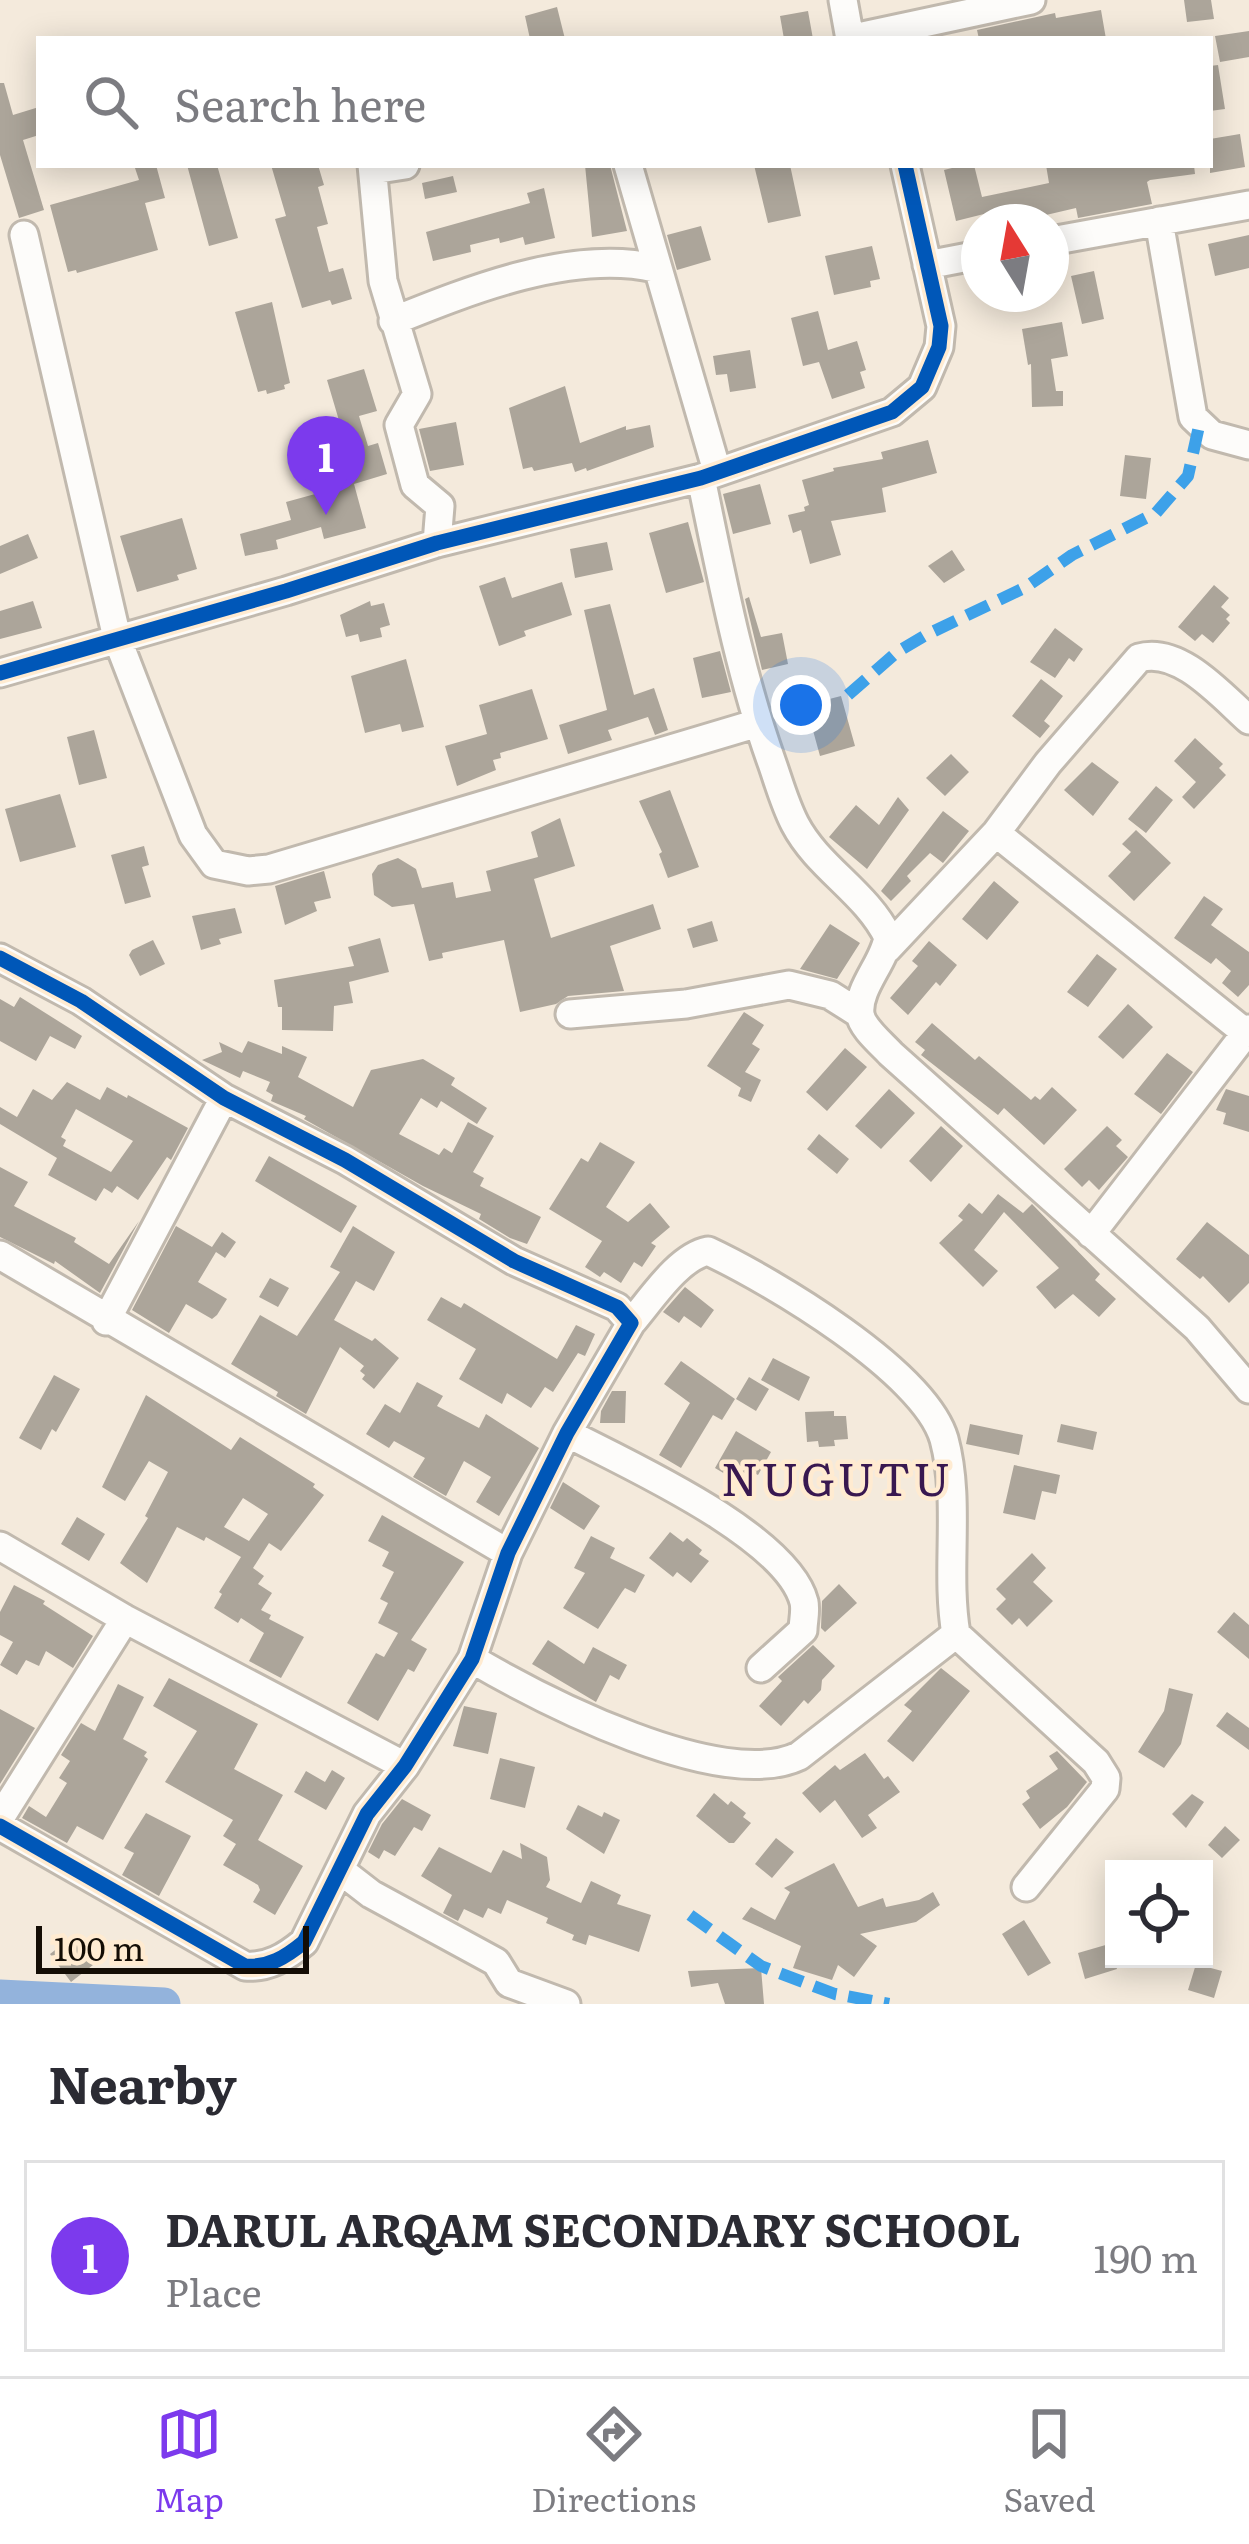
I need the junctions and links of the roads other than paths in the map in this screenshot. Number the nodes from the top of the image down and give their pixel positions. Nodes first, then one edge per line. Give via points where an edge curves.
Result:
1 (843, 0) edge
2 (1031, 0) edge
3 (849, 36) edge
4 (864, 36) edge
5 (372, 168) edge
6 (629, 168) edge
7 (905, 168) edge
8 (1249, 205) edge
9 (1159, 221) junction
10 (24, 235) dead end
11 (1069, 238) edge
12 (961, 259) edge
13 (927, 266) junction
14 (655, 268) junction
15 (393, 321) junction
16 (1249, 445) edge
17 (709, 474) junction
18 (437, 543) junction
19 (116, 638) junction
20 (0, 673) edge
21 (1249, 720) edge
22 (758, 723) junction
23 (996, 833) junction
24 (886, 949) junction
25 (0, 958) edge
26 (570, 1013) dead end
27 (860, 1014) junction
28 (1248, 1031) edge
29 (224, 1098) junction
30 (1090, 1234) junction
31 (0, 1255) edge
32 (106, 1321) junction
33 (632, 1323) junction
34 (1249, 1389) edge
35 (567, 1433) junction
36 (0, 1546) edge
37 (508, 1553) junction
38 (125, 1619) junction
39 (956, 1634) junction
40 (472, 1659) junction
41 (761, 1668) dead end
42 (405, 1766) junction
43 (0, 1822) edge
44 (340, 1870) junction
45 (1026, 1887) dead end
46 (566, 2004) edge

1 - 3 street
2 - 4 street
5 - 15 street
6 - 14 street
7 - 13 street
8 - 9 street
9 - 11 street
9 - 16 street via 1193,417 1213,435
10 - 19 street
12 - 13 street
13 - 17 street via 939,347 908,401
14 - 15 street via 574,266
14 - 17 street
15 - 18 street via 417,394 399,425 415,484 440,506
17 - 18 street
17 - 22 street via 727,605
18 - 19 street
19 - 20 street
19 - 22 street via 193,835 214,864 229,869 283,866
21 - 23 street via 1170,658 1139,658
22 - 24 street via 795,823 882,924
23 - 24 street
23 - 28 street
24 - 27 street
25 - 29 street via 81,1001
26 - 27 street via 789,985 830,995
27 - 30 street via 891,1054
28 - 30 street
29 - 32 street
29 - 33 street via 514,1261 617,1307
30 - 34 street via 1197,1328
31 - 32 street
32 - 37 street
33 - 35 street
33 - 39 street via 667,1281 708,1251 770,1282 906,1385 934,1417 946,1454
35 - 37 street
35 - 41 street via 745,1529 791,1577 804,1600 803,1630
36 - 38 street
37 - 40 street
38 - 42 street
38 - 43 street
39 - 40 street via 799,1756 773,1764 701,1758 651,1743
39 - 45 street via 1106,1778 1105,1790
40 - 42 street
42 - 44 street via 367,1814
43 - 44 street via 251,1967 304,1942
44 - 46 street via 496,1962 509,1983

